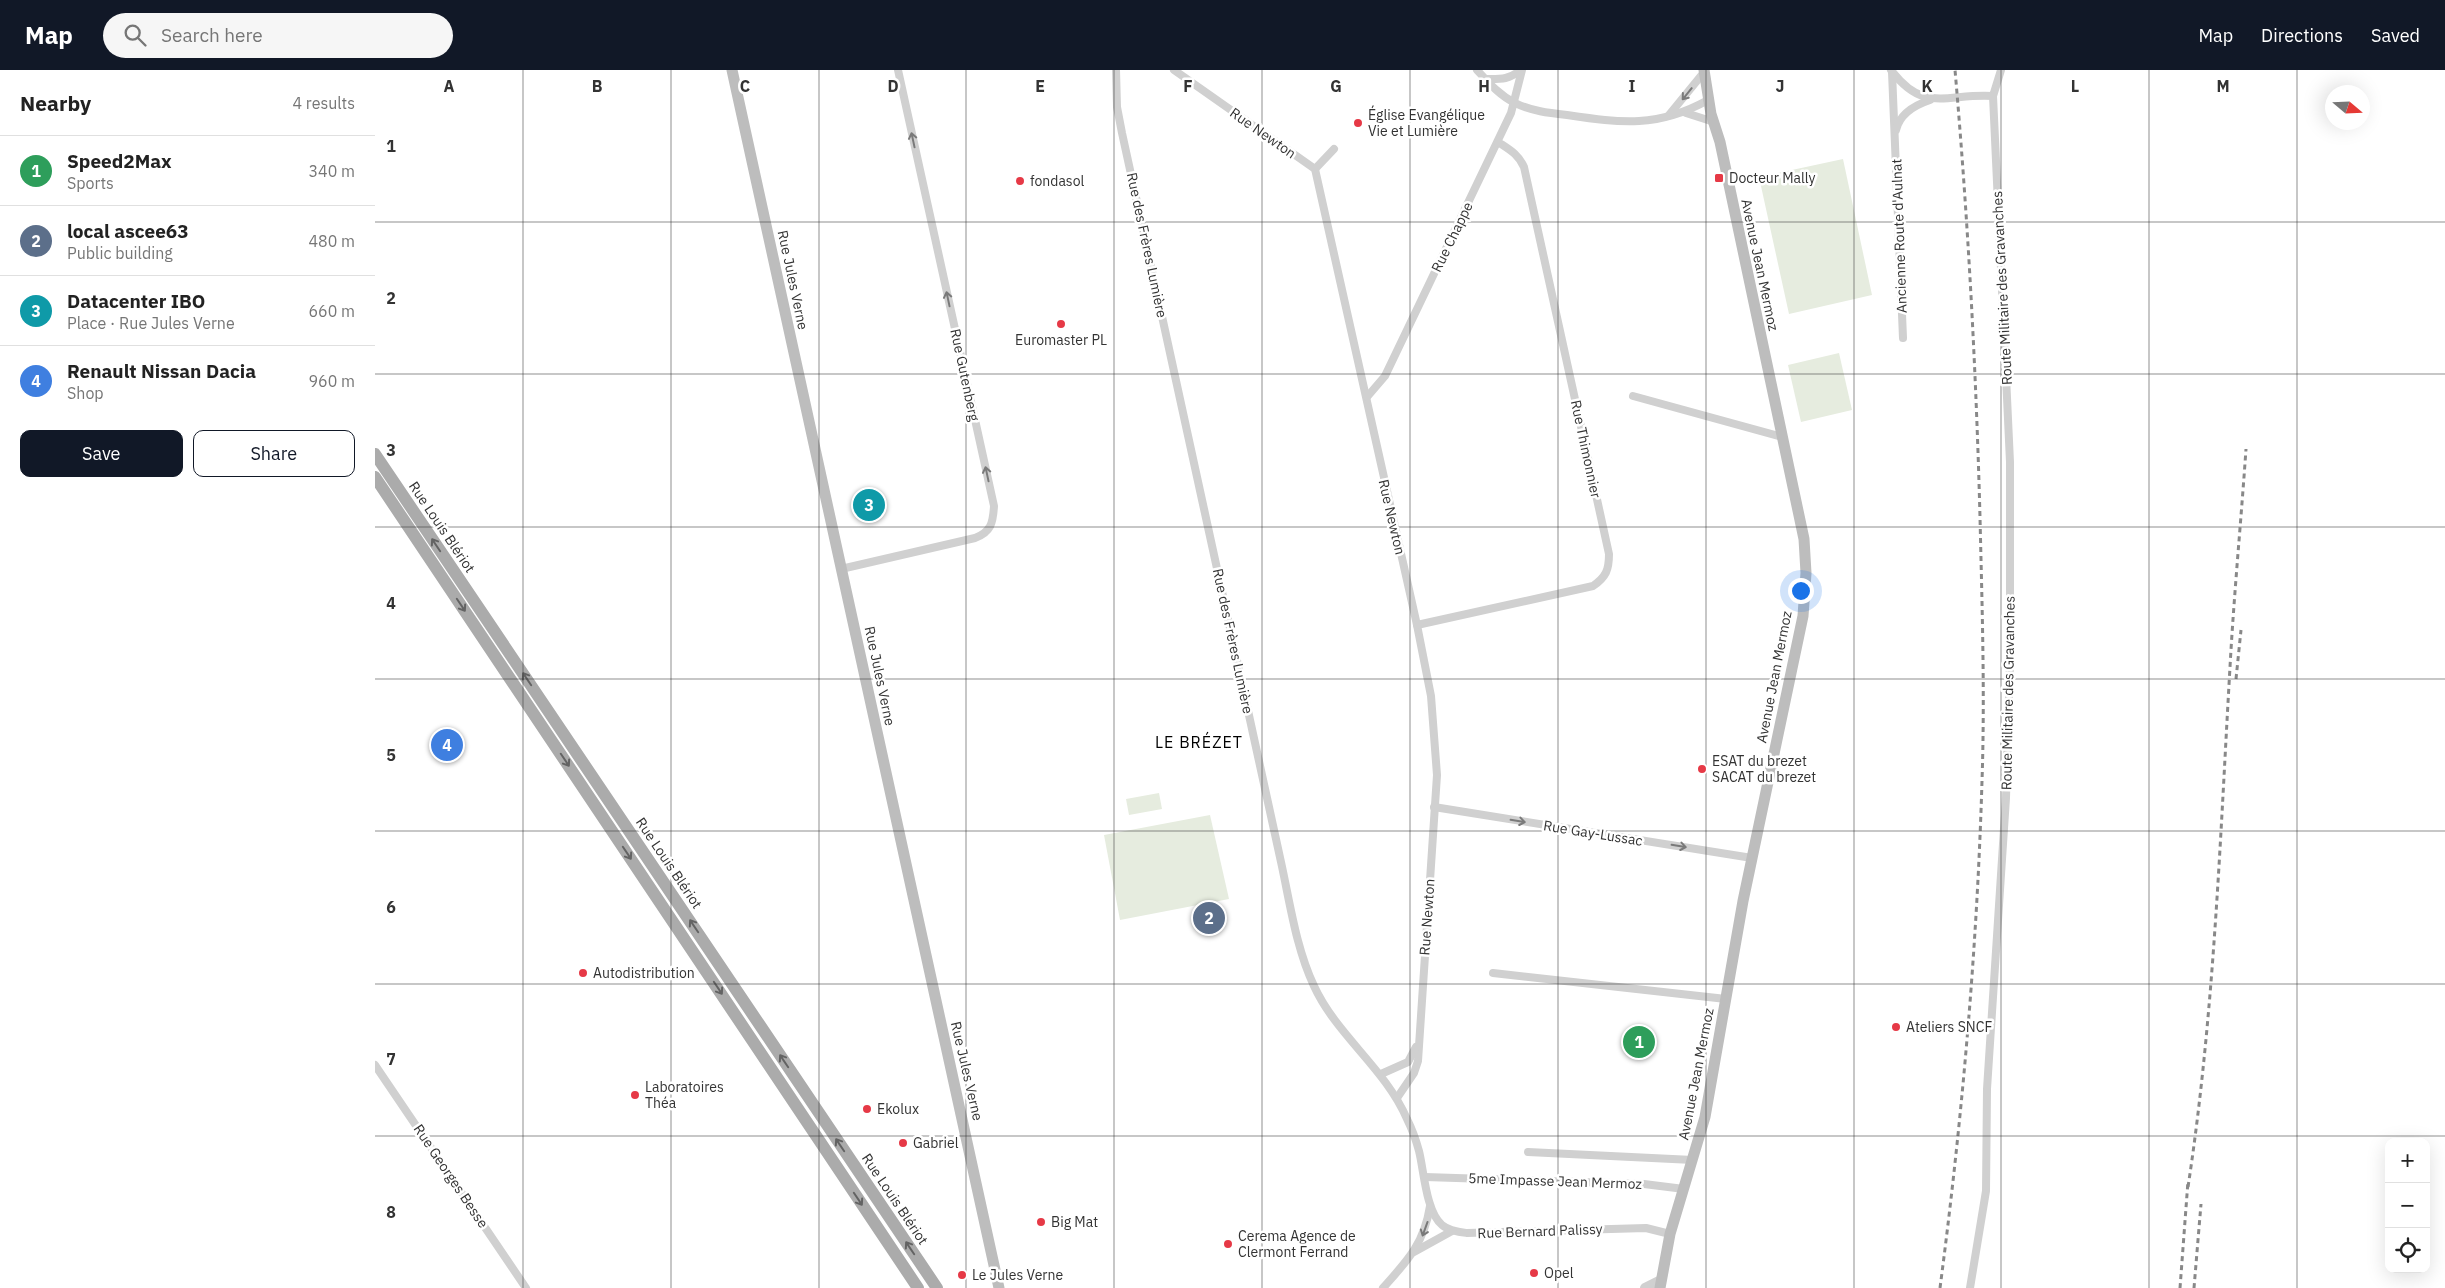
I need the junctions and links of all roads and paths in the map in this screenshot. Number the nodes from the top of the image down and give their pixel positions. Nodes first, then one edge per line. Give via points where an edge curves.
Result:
1 (732, 70) edge
2 (898, 70) edge
3 (1116, 70) edge
4 (1174, 70) edge
5 (1477, 70) edge
6 (1521, 70) edge
7 (2001, 70) edge
8 (1705, 71) edge
9 (1891, 71) edge
10 (1485, 80) junction
11 (1993, 96) junction
12 (1934, 99) junction
13 (1708, 100) junction
14 (1514, 102) junction
15 (1686, 113) junction
16 (1669, 115) junction
17 (1714, 122) junction
18 (1895, 134) junction
19 (1497, 142) junction
20 (1334, 149) dead end
21 (1315, 169) junction
22 (1903, 338) dead end
23 (1633, 396) dead end
24 (1367, 397) junction
25 (1782, 437) junction
26 (375, 454) edge
27 (375, 477) edge
28 (841, 569) junction
29 (1417, 626) junction
30 (1435, 807) junction
31 (1752, 858) junction
32 (1493, 973) dead end
33 (1726, 999) junction
34 (1419, 1041) junction
35 (375, 1064) edge
36 (1381, 1074) junction
37 (1397, 1098) junction
38 (1528, 1152) dead end
39 (1693, 1160) junction
40 (1425, 1177) junction
41 (1684, 1188) junction
42 (1431, 1204) junction
43 (1452, 1231) junction
44 (1670, 1234) junction
45 (1415, 1252) junction
46 (1661, 1284) edge
47 (526, 1288) edge
48 (918, 1288) edge
49 (937, 1288) edge
50 (999, 1288) edge
51 (1383, 1288) edge
52 (1645, 1288) edge
53 (1969, 1288) edge

1 - 28 main road, Rue Jules Verne
28 -> 2 street, Rue Gutenberg via 975,538 985,534 993,522 994,506
3 - 36 street, Rue des Frères Lumière via 1117,107 1122,133 1301,951 1321,1001 1335,1022
4 - 21 street, Rue Newton
5 - 10 street
6 - 10 street, Rue Chappe via 1504,79
6 - 14 street, Rue Chappe
7 - 11 street, Route Militaire des Gravanches
8 - 13 main road, Avenue Jean Mermoz
8 -> 16 street
9 - 12 street via 1919,95
9 - 18 street, Ancienne Route d'Aulnat
10 - 14 street
11 - 12 street
11 - 53 street, Route Militaire des Gravanches via 2009,462 2011,663 2006,798 1987,1089 1986,1191
12 - 18 street via 1922,102 1902,116
13 - 15 street
13 - 17 main road, Avenue Jean Mermoz
14 - 16 street via 1533,110 1618,123 1643,123
14 - 19 street, Rue Chappe
15 - 16 street
15 - 17 street
17 - 25 main road, Avenue Jean Mermoz
18 - 22 street, Ancienne Route d'Aulnat
19 - 24 street, Rue Chappe via 1385,376
19 - 29 street, Rue Thimonnier via 1513,151 1524,167 1609,554 1609,568 1603,579 1593,586
20 - 21 street
21 - 24 street, Rue Newton
23 - 25 street
24 - 29 street, Rue Newton
25 - 31 main road, Avenue Jean Mermoz via 1804,539 1806,591
49 -> 26 main road, Rue Louis Blériot
27 -> 48 main road, Rue Louis Blériot
28 - 50 main road, Rue Jules Verne
29 - 30 street, Rue Newton via 1435,729
30 -> 31 street, Rue Gay-Lussac
30 - 34 street, Rue Newton
31 - 33 main road, Avenue Jean Mermoz
32 - 33 street
33 - 39 main road, Avenue Jean Mermoz via 1705,1117
34 - 36 street, Rue Newton via 1408,1062
34 - 37 street, Rue Newton via 1416,1068
35 - 47 street, Rue Georges Besse
36 - 37 street, Rue des Frères Lumière
37 - 40 street, Rue des Frères Lumière via 1418,1148
38 - 39 street
39 - 41 main road, Avenue Jean Mermoz
40 - 41 street, 5me Impasse Jean Mermoz
40 - 42 street, Rue des Frères Lumière
41 - 44 main road, Avenue Jean Mermoz
42 - 43 street, Rue des Frères Lumière via 1442,1225
42 -> 45 street via 1427,1226
43 - 44 street, Rue Bernard Palissy via 1646,1228
43 - 45 street
44 - 46 main road, Avenue Jean Mermoz
45 - 51 street
46 - 52 street

